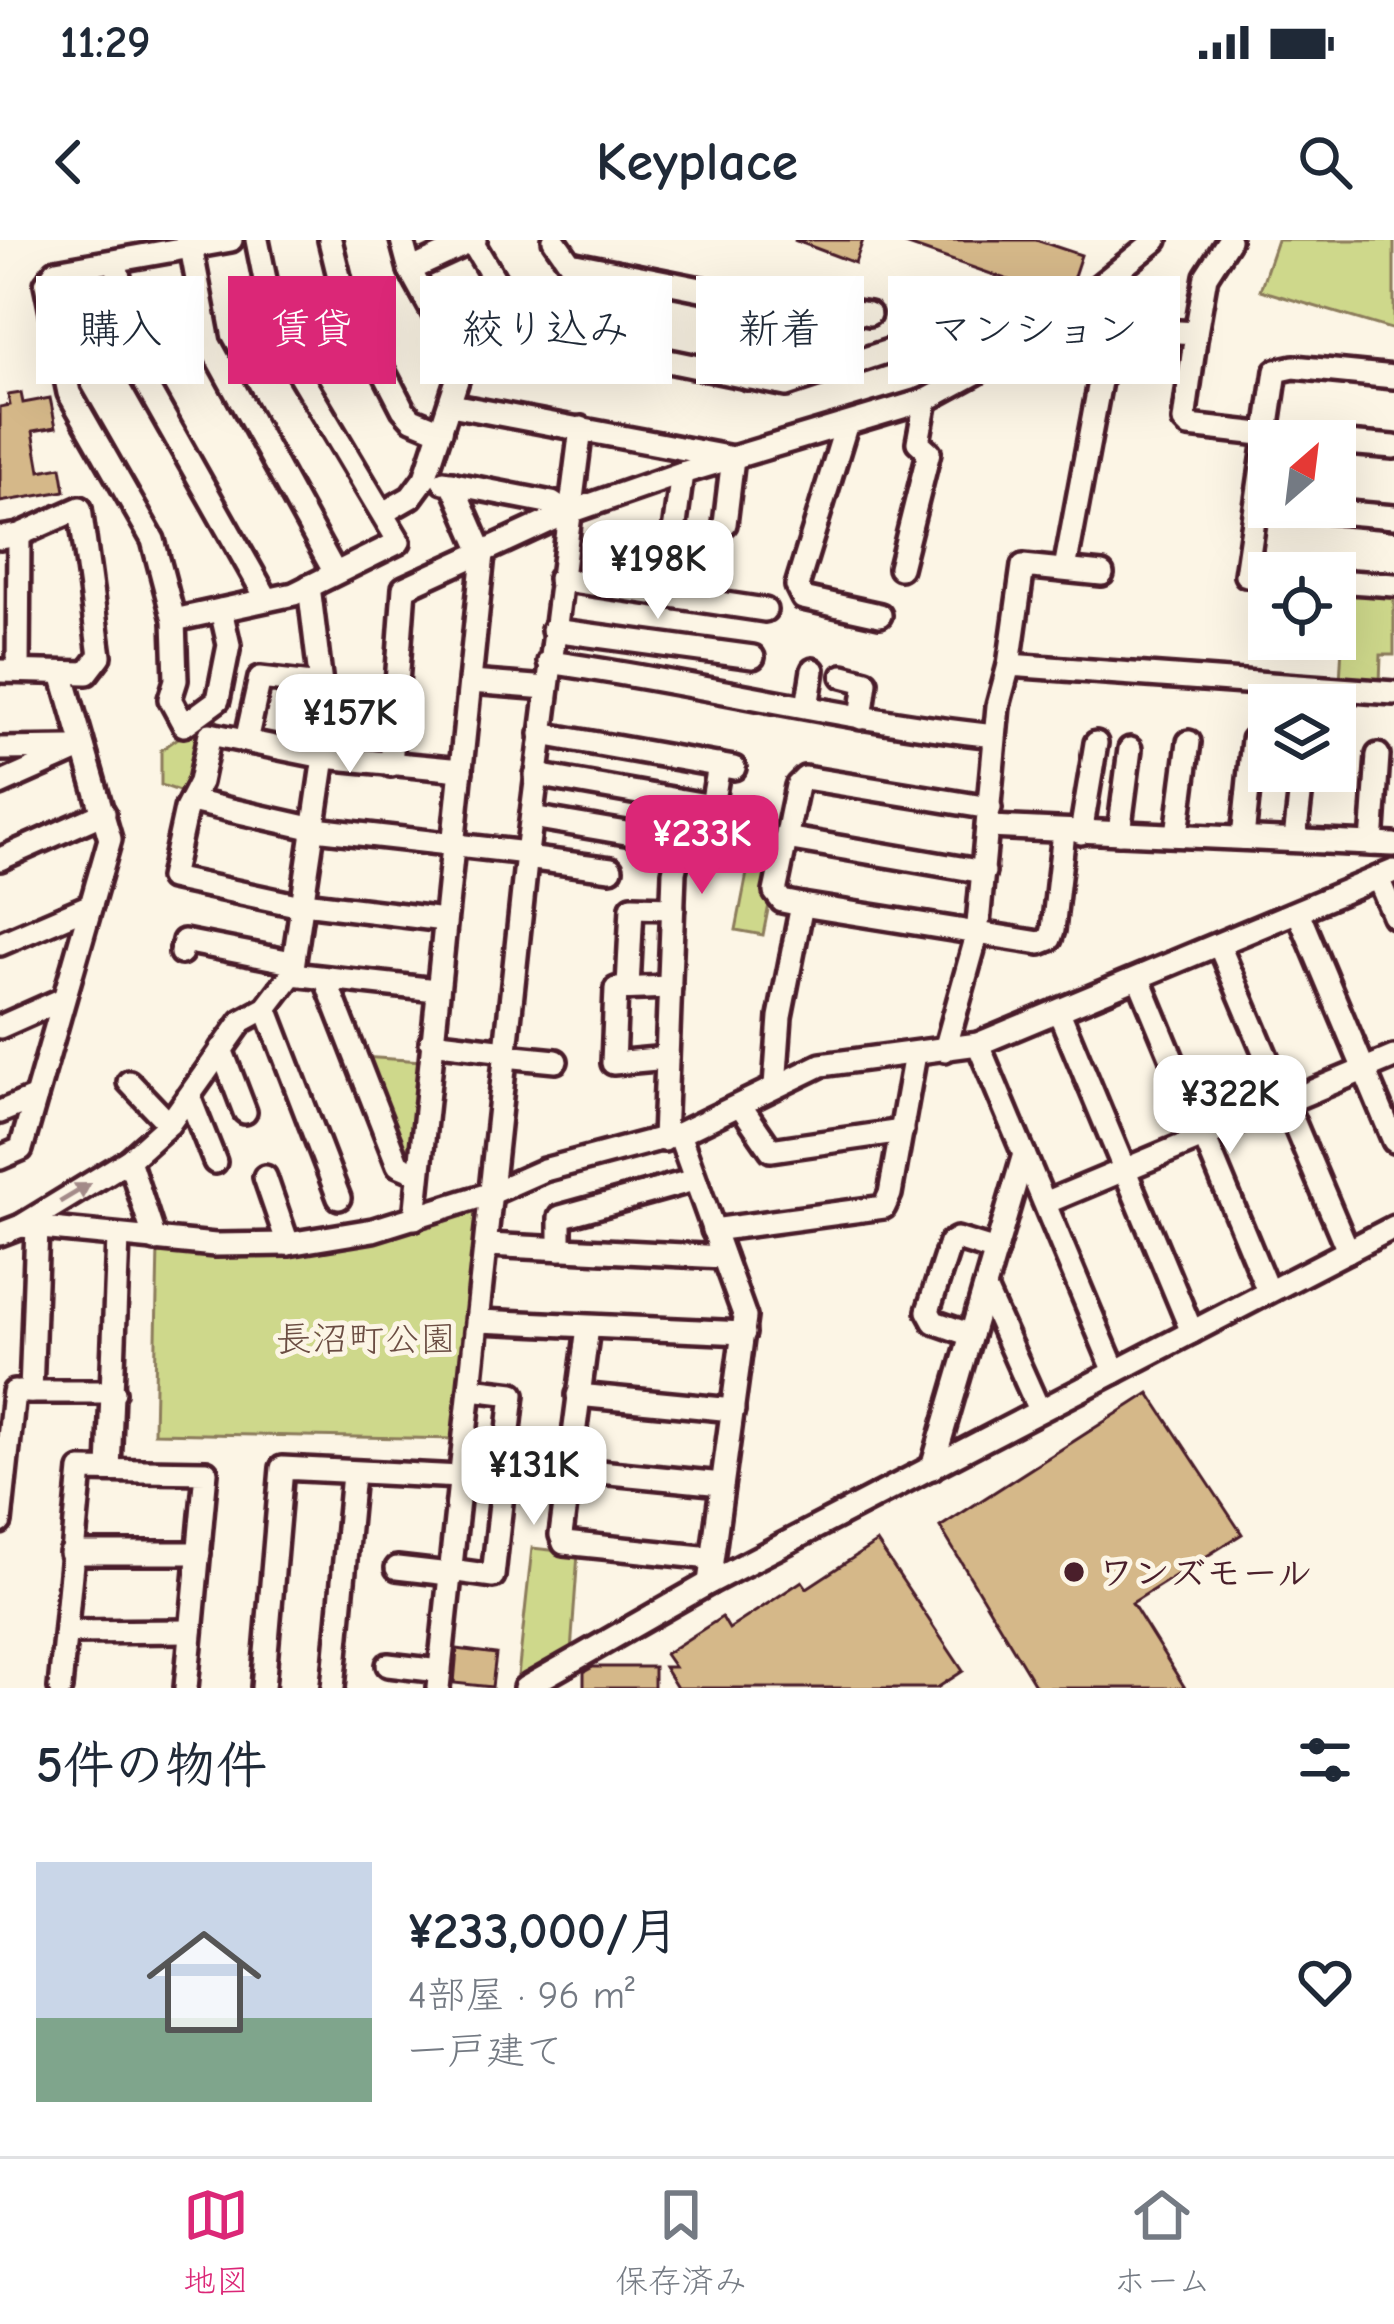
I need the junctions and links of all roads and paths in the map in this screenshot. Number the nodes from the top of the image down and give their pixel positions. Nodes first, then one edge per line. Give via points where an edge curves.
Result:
1 (230, 240) edge
2 (257, 240) edge
3 (329, 240) edge
4 (402, 240) edge
5 (554, 240) edge
6 (1156, 240) edge
7 (1229, 240) edge
8 (474, 241) edge
9 (191, 247) junction
10 (116, 262) junction
11 (410, 270) junction
12 (1111, 276) edge
13 (696, 288) edge
14 (864, 313) edge
15 (869, 314) dead end
16 (1180, 333) edge
17 (1196, 334) junction
18 (696, 367) edge
19 (1394, 376) edge
20 (956, 384) edge
21 (1100, 384) edge
22 (926, 400) junction
23 (451, 405) junction
24 (1270, 420) edge
25 (846, 426) junction
26 (580, 428) junction
27 (441, 431) junction
28 (1248, 433) edge
29 (1356, 444) edge
30 (1394, 447) edge
31 (733, 458) junction
32 (682, 473) junction
33 (425, 478) junction
34 (452, 484) junction
35 (383, 513) junction
36 (567, 513) junction
37 (1356, 514) edge
38 (1394, 517) edge
39 (725, 524) dead end
40 (9, 536) edge
41 (673, 539) dead end
42 (483, 554) junction
43 (900, 568) dead end
44 (1066, 569) junction
45 (335, 573) junction
46 (1102, 574) dead end
47 (559, 578) junction
48 (1356, 582) edge
49 (1394, 585) edge
50 (309, 586) junction
51 (267, 599) junction
52 (221, 610) junction
53 (765, 610) dead end
54 (880, 615) dead end
55 (174, 620) junction
56 (553, 630) junction
57 (753, 657) dead end
58 (549, 662) junction
59 (1009, 665) junction
60 (813, 670) dead end
61 (9, 671) edge
62 (62, 673) junction
63 (842, 676) dead end
64 (471, 682) junction
65 (321, 685) junction
66 (547, 688) junction
67 (1394, 693) edge
68 (807, 707) junction
69 (861, 718) junction
70 (541, 734) junction
71 (994, 736) junction
72 (246, 741) junction
73 (1189, 742) dead end
74 (1096, 743) dead end
75 (83, 747) junction
76 (0, 748) edge
77 (1130, 749) dead end
78 (645, 752) junction
79 (1378, 755) dead end
80 (324, 758) junction
81 (391, 764) junction
82 (461, 770) junction
83 (536, 775) junction
84 (0, 784) edge
85 (1248, 789) edge
86 (1301, 792) edge
87 (636, 793) junction
88 (191, 801) junction
89 (104, 813) junction
90 (532, 817) junction
91 (989, 818) junction
92 (315, 829) junction
93 (1072, 832) junction
94 (1119, 833) junction
95 (1178, 834) junction
96 (786, 838) junction
97 (1243, 838) junction
98 (1295, 839) junction
99 (453, 844) junction
100 (1383, 845) edge
101 (526, 855) junction
102 (0, 860) edge
103 (611, 869) dead end
104 (984, 872) junction
105 (1386, 874) edge
106 (91, 904) junction
107 (802, 905) junction
108 (301, 906) junction
109 (673, 908) junction
110 (1298, 912) junction
111 (1394, 916) edge
112 (445, 920) junction
113 (977, 935) junction
114 (0, 944) edge
115 (1219, 945) junction
116 (181, 952) dead end
117 (292, 968) junction
118 (326, 978) junction
119 (1138, 979) junction
120 (628, 987) junction
121 (670, 987) junction
122 (436, 990) junction
123 (63, 999) junction
124 (266, 1008) junction
125 (1059, 1012) junction
126 (0, 1027) edge
127 (431, 1042) junction
128 (978, 1044) junction
129 (221, 1049) junction
130 (945, 1050) junction
131 (506, 1053) junction
132 (915, 1054) junction
133 (1394, 1057) edge
134 (667, 1058) junction
135 (556, 1060) dead end
136 (1364, 1070) junction
137 (129, 1082) dead end
138 (776, 1086) junction
139 (35, 1096) junction
140 (190, 1099) junction
141 (1284, 1103) junction
142 (740, 1106) junction
143 (0, 1112) edge
144 (244, 1112) dead end
145 (169, 1124) junction
146 (902, 1131) junction
147 (672, 1137) junction
148 (1204, 1137) junction
149 (1394, 1141) edge
150 (1024, 1154) junction
151 (0, 1158) edge
152 (129, 1160) junction
153 (215, 1162) dead end
154 (1125, 1170) junction
155 (417, 1173) junction
156 (266, 1177) dead end
157 (694, 1180) junction
158 (492, 1193) junction
159 (339, 1198) dead end
160 (1045, 1203) junction
161 (415, 1218) junction
162 (1394, 1227) edge
163 (19, 1230) edge
164 (713, 1230) junction
165 (118, 1238) junction
166 (154, 1240) junction
167 (289, 1244) junction
168 (488, 1245) junction
169 (560, 1249) junction
170 (996, 1251) junction
171 (1348, 1251) junction
172 (723, 1257) junction
173 (985, 1289) junction
174 (1268, 1291) junction
175 (479, 1321) junction
176 (587, 1328) junction
177 (744, 1333) junction
178 (1192, 1333) junction
179 (971, 1335) junction
180 (1115, 1372) junction
181 (470, 1389) junction
182 (15, 1392) edge
183 (114, 1392) junction
184 (578, 1395) junction
185 (733, 1410) junction
186 (1040, 1410) junction
187 (3, 1467) edge
188 (932, 1468) junction
189 (569, 1469) junction
190 (109, 1470) junction
191 (352, 1474) junction
192 (460, 1477) junction
193 (722, 1484) junction
194 (0, 1522) edge
195 (71, 1553) junction
196 (199, 1553) junction
197 (711, 1558) junction
198 (397, 1568) dead end
199 (449, 1572) junction
200 (709, 1583) junction
201 (191, 1631) junction
202 (66, 1632) junction
203 (388, 1666) dead end
204 (439, 1680) edge
205 (61, 1688) edge
206 (187, 1688) edge
207 (263, 1688) edge
208 (333, 1688) edge
209 (525, 1688) edge

1 - 9 street
2 - 35 street via 289,357
3 - 27 street via 351,310 403,409
4 - 11 street
5 - 13 street via 570,263
6 - 12 street
7 - 17 street via 1206,276
8 - 11 street
8 - 18 street via 526,332
9 - 10 street
9 - 45 street via 209,343
10 - 51 street via 136,367
10 - 55 street via 56,271 46,284 69,393 153,540
11 - 23 street via 461,365
14 - 15 street
16 - 17 street
17 - 28 street via 1184,421
19 - 24 street via 1280,367
20 - 22 street
21 - 44 street
22 - 25 street
22 - 43 street via 918,442 928,452
23 - 26 street
23 - 27 street
25 - 31 street
25 - 54 street via 797,586 802,598
26 - 31 street
26 - 36 street
27 - 33 street
29 - 30 street
31 - 32 street
31 - 39 street
32 - 36 street
32 - 41 street
33 - 34 street
33 - 35 street
34 - 36 street via 552,503
34 - 42 street
35 - 45 street via 399,542
36 - 42 street
36 - 47 street
37 - 38 street
40 - 61 street
40 - 62 street via 80,508 100,656 87,673
42 - 64 street
42 - 81 street via 404,588
44 - 46 street
44 - 59 street via 1023,566
45 - 50 street
47 - 53 street
47 - 56 street
48 - 49 street
50 - 51 street
50 - 65 street
51 - 52 street
52 - 55 street
52 - 55 street via 230,645 218,700 184,725 170,699
56 - 57 street
56 - 58 street
58 - 66 street
58 - 68 street
59 - 67 street
59 - 71 street
60 - 68 street
61 - 62 street
62 - 75 street
63 - 69 street via 866,682
64 - 66 street
64 - 82 street
65 - 72 street via 260,678
65 - 80 street
66 - 70 street
68 - 69 street
69 - 71 street
70 - 78 street
70 - 83 street
71 - 91 street
72 - 80 street
72 - 88 street via 210,734
73 - 95 street
74 - 93 street
75 - 76 street
75 - 84 street
75 - 89 street
77 - 94 street
78 - 87 street
78 - 87 street via 727,767 712,806
79 - 100 street
80 - 81 street
80 - 92 street
81 - 82 street
82 - 99 street
83 - 87 street
83 - 90 street
85 - 97 street
86 - 98 street
88 - 92 street
88 - 108 street via 171,878
89 - 102 street
89 - 106 street via 110,839
90 - 101 street
90 - 109 street via 678,843
91 - 93 street
91 - 96 street via 805,778
91 - 104 street
92 - 99 street
92 - 108 street
93 - 94 street
93 - 113 street via 1050,939
94 - 95 street
95 - 97 street
96 - 104 street
96 - 107 street via 775,892
97 - 98 street
98 - 100 street
99 - 101 street
99 - 112 street
101 - 103 street
101 - 131 street
104 - 113 street
105 - 110 street
105 - 111 street
106 - 114 street
106 - 123 street
107 - 113 street
107 - 138 street
108 - 112 street
108 - 117 street
109 - 120 street via 632,907
109 - 121 street
110 - 115 street
110 - 136 street
112 - 122 street
113 - 130 street
115 - 119 street
115 - 141 street
116 - 117 street via 184,941
117 - 118 street
117 - 124 street
118 - 122 street
118 - 155 street via 398,1166
119 - 125 street
119 - 148 street
120 - 121 street
120 - 134 street via 616,989 613,1063
121 - 134 street
122 - 127 street
123 - 126 street
123 - 139 street
124 - 129 street via 242,1021
124 - 159 street
125 - 128 street
125 - 154 street
127 - 131 street
127 - 155 street
128 - 130 street
128 - 150 street
129 - 140 street
129 - 144 street
130 - 132 street
131 - 135 street
131 - 158 street
132 - 138 street via 820,1065
132 - 146 street
133 - 136 street
134 - 147 street
136 - 141 street
136 - 149 street
137 - 145 street
138 - 142 street
139 - 143 street
139 - 151 street via 21,1149
140 - 145 street
140 - 153 street
141 - 148 street
141 - 171 street
142 - 146 street via 771,1150
142 - 147 street
145 - 152 street
146 - 164 street via 880,1210
147 - 157 street
147 - 158 street via 544,1170
148 - 154 street
148 - 174 street
150 - 160 street
150 - 170 street
163 -> 152 street
152 - 166 street
154 - 160 street
154 - 178 street
155 - 161 street
156 - 167 street
157 - 164 street
157 - 169 street via 560,1217
158 - 161 street
158 - 168 street
160 - 180 street
161 - 167 street
162 - 171 street
163 - 165 street
163 - 182 street
164 - 172 street
165 - 166 street
165 - 183 street
166 - 167 street
168 - 169 street
168 - 175 street
169 - 172 street
170 - 173 street
170 - 179 street via 950,1243 928,1311 934,1322
171 - 174 street
172 - 177 street
173 - 179 street
173 - 186 street
174 - 178 street
175 - 176 street
175 - 181 street
176 - 177 street
176 - 184 street
177 - 185 street
178 - 180 street
179 - 188 street
180 - 186 street
181 - 192 street
181 - 199 street via 513,1394 493,1576
182 - 183 street
182 - 187 street
183 - 190 street
184 - 185 street
184 - 189 street
185 - 193 street
186 - 188 street
187 - 194 street
188 - 200 street
189 - 193 street
189 - 197 street via 564,1543
190 - 195 street via 81,1471
190 - 196 street via 206,1472
191 - 192 street
191 - 207 street via 282,1468
191 - 208 street
192 - 199 street
193 - 197 street
195 - 196 street
195 - 202 street
196 - 201 street
197 - 200 street
198 - 199 street
199 - 204 street
200 - 209 street
201 - 202 street
201 - 206 street
202 - 205 street
203 - 204 street

